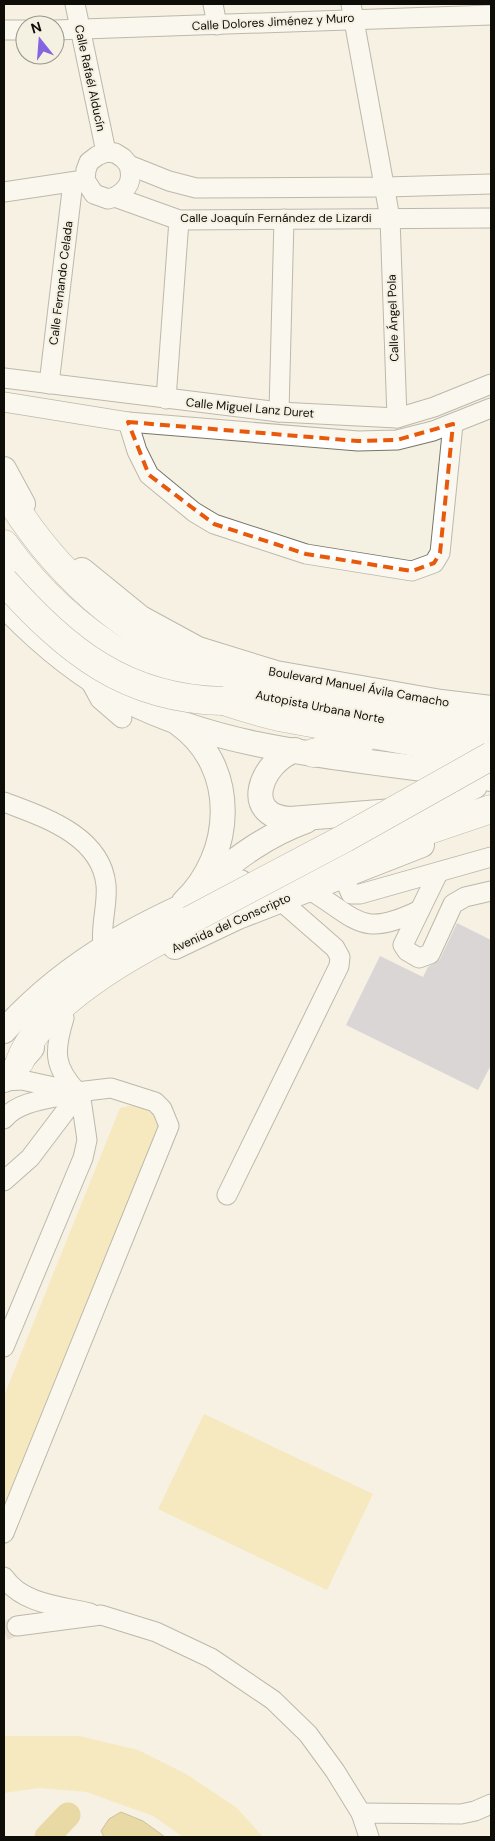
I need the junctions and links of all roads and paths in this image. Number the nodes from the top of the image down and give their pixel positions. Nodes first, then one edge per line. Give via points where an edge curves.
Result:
1 (75, 4) edge
2 (213, 4) edge
3 (353, 11) edge
4 (491, 15) edge
5 (217, 25) junction
6 (65, 30) edge
7 (80, 31) junction
8 (106, 152) junction
9 (129, 165) junction
10 (79, 181) junction
11 (491, 184) edge
12 (386, 187) junction
13 (4, 192) edge
14 (115, 198) junction
15 (390, 218) junction
16 (491, 218) edge
17 (284, 219) junction
18 (179, 220) junction
19 (4, 378) edge
20 (49, 384) junction
21 (491, 384) edge
22 (166, 399) junction
23 (4, 402) edge
24 (491, 408) edge
25 (279, 412) junction
26 (397, 418) junction
27 (128, 422) junction
28 (453, 424) junction
29 (4, 470) edge
30 (4, 489) edge
31 (4, 512) edge
32 (4, 544) edge
33 (4, 563) edge
34 (4, 581) edge
35 (4, 605) edge
36 (87, 676) junction
37 (223, 701) junction
38 (491, 708) edge
39 (122, 718) dead end
40 (174, 720) junction
41 (491, 728) edge
42 (491, 739) edge
43 (362, 740) junction
44 (304, 751) junction
45 (491, 756) edge
46 (491, 763) edge
47 (483, 782) edge
48 (4, 802) edge
49 (433, 808) junction
50 (491, 809) edge
51 (322, 816) junction
52 (491, 823) edge
53 (491, 857) edge
54 (438, 873) junction
55 (343, 876) junction
56 (308, 889) junction
57 (491, 891) edge
58 (186, 900) junction
59 (280, 900) junction
60 (420, 910) junction
61 (103, 946) junction
62 (162, 954) junction
63 (132, 956) junction
64 (64, 1018) junction
65 (4, 1031) edge
66 (8, 1070) edge
67 (79, 1092) junction
68 (4, 1119) edge
69 (4, 1180) edge
70 (227, 1195) dead end
71 (4, 1347) edge
72 (4, 1533) edge
73 (4, 1577) edge
74 (101, 1615) junction
75 (17, 1626) tunnel mouth
76 (491, 1804) edge
77 (361, 1813) junction
78 (369, 1837) edge

1 - 7 street, Calle Rafaél Alducín
2 - 5 street
3 - 4 street, Calle Dolores Jiménez y Muro
3 - 5 street, Calle Dolores Jiménez y Muro
3 - 12 street, Calle Ángel Pola
5 - 7 street, Calle Dolores Jiménez y Muro
6 - 7 street, Calle Dolores Jiménez y Muro
7 - 8 street, Calle Rafaél Alducín
8 - 9 street via 115,153
8 - 10 street via 90,162
9 - 12 street via 196,188
9 - 14 street via 132,174 130,184
10 - 13 street
10 - 14 street, Calle Joaquín Fernández de Lizardi via 94,194
10 - 20 street, Calle Fernando Celada
11 - 12 street
12 - 15 street, Calle Ángel Pola
14 - 18 street, Calle Joaquín Fernández de Lizardi
15 - 16 street, Calle Joaquín Fernández de Lizardi
15 - 17 street, Calle Joaquín Fernández de Lizardi
15 - 26 street, Calle Ángel Pola
17 - 18 street, Calle Joaquín Fernández de Lizardi
17 - 25 street
18 - 22 street
19 - 20 street, Calle Miguel Lanz Duret
20 - 22 street, Calle Miguel Lanz Duret
21 - 26 street, Calle Miguel Lanz Duret via 434,408
22 - 25 street, Calle Miguel Lanz Duret
23 - 27 street, Calle Miguel Lanz Duret
24 - 28 street, Calle Miguel Lanz Duret
25 - 26 street, Calle Miguel Lanz Duret
27 - 28 street, Calle Miguel Lanz Duret via 358,441 397,440
27 - 28 street via 137,451 149,474 194,512 214,524 306,554 412,571 434,563 440,553
29 - 38 main road, Boulevard Manuel Ávila Camacho via 25,507 86,574 141,618 198,649 276,673
30 - 41 highway, Boulevard Manuel Ávila Camacho via 23,522 72,579 107,610 163,648 253,685 331,702
31 - 42 highway, Autopista Urbana Norte via 32,552 98,616 146,650 204,679 302,706
32 - 37 highway, Autopista Urbana Norte, bridge via 17,563 55,603 94,636 170,682
33 - 43 highway via 42,606 81,640 135,673 198,704 263,723
34 - 37 highway, bridge via 72,646 124,680 174,696
35 - 36 main road via 50,649
36 - 39 street via 100,699
36 - 40 main road via 126,700
37 - 45 highway, Autopista Urbana Norte via 279,717
40 - 44 main road via 229,737
40 - 58 main road via 194,737 216,770 224,815 210,867
43 - 44 highway
43 - 46 highway
44 - 47 main road
44 - 51 main road via 280,758 268,770 261,785 263,803 271,813 283,818
45 - 66 highway, bridge via 132,951 58,1004 28,1031
47 - 49 main road
48 - 61 street via 56,824 92,850 102,866 106,885
49 - 51 main road
49 - 58 main road
50 - 63 highway via 332,863 251,896
51 - 58 main road via 252,847
52 - 55 main road, Avenida del Conscripto via 435,840
53 - 54 street
54 - 55 street via 354,895 348,891
54 - 60 street
55 - 56 main road, Avenida del Conscripto
56 - 59 main road, Avenida del Conscripto
56 - 60 street via 350,918 372,926 386,925
57 - 60 street via 465,897 453,904 430,954 423,959 407,951 403,945
58 - 61 main road
59 - 62 main road, Avenida del Conscripto
59 - 70 street via 335,948 340,957 339,966
61 - 65 main road via 52,984
62 - 63 main road
62 - 64 main road, Avenida del Conscripto via 100,991
63 - 66 highway via 56,1011 35,1032
64 - 66 main road, Avenida del Conscripto
64 - 67 street via 57,1047 59,1064 63,1077
66 - 67 street via 22,1080
67 - 68 street via 20,1106
67 - 69 street via 30,1158
67 - 71 street via 87,1140 83,1158
67 - 72 street via 110,1088 155,1102 162,1109 169,1126
73 - 74 street via 12,1589 28,1598
74 - 75 street
74 - 77 street via 156,1632 211,1658 273,1700 308,1734
76 - 77 street via 461,1814
77 - 78 street

